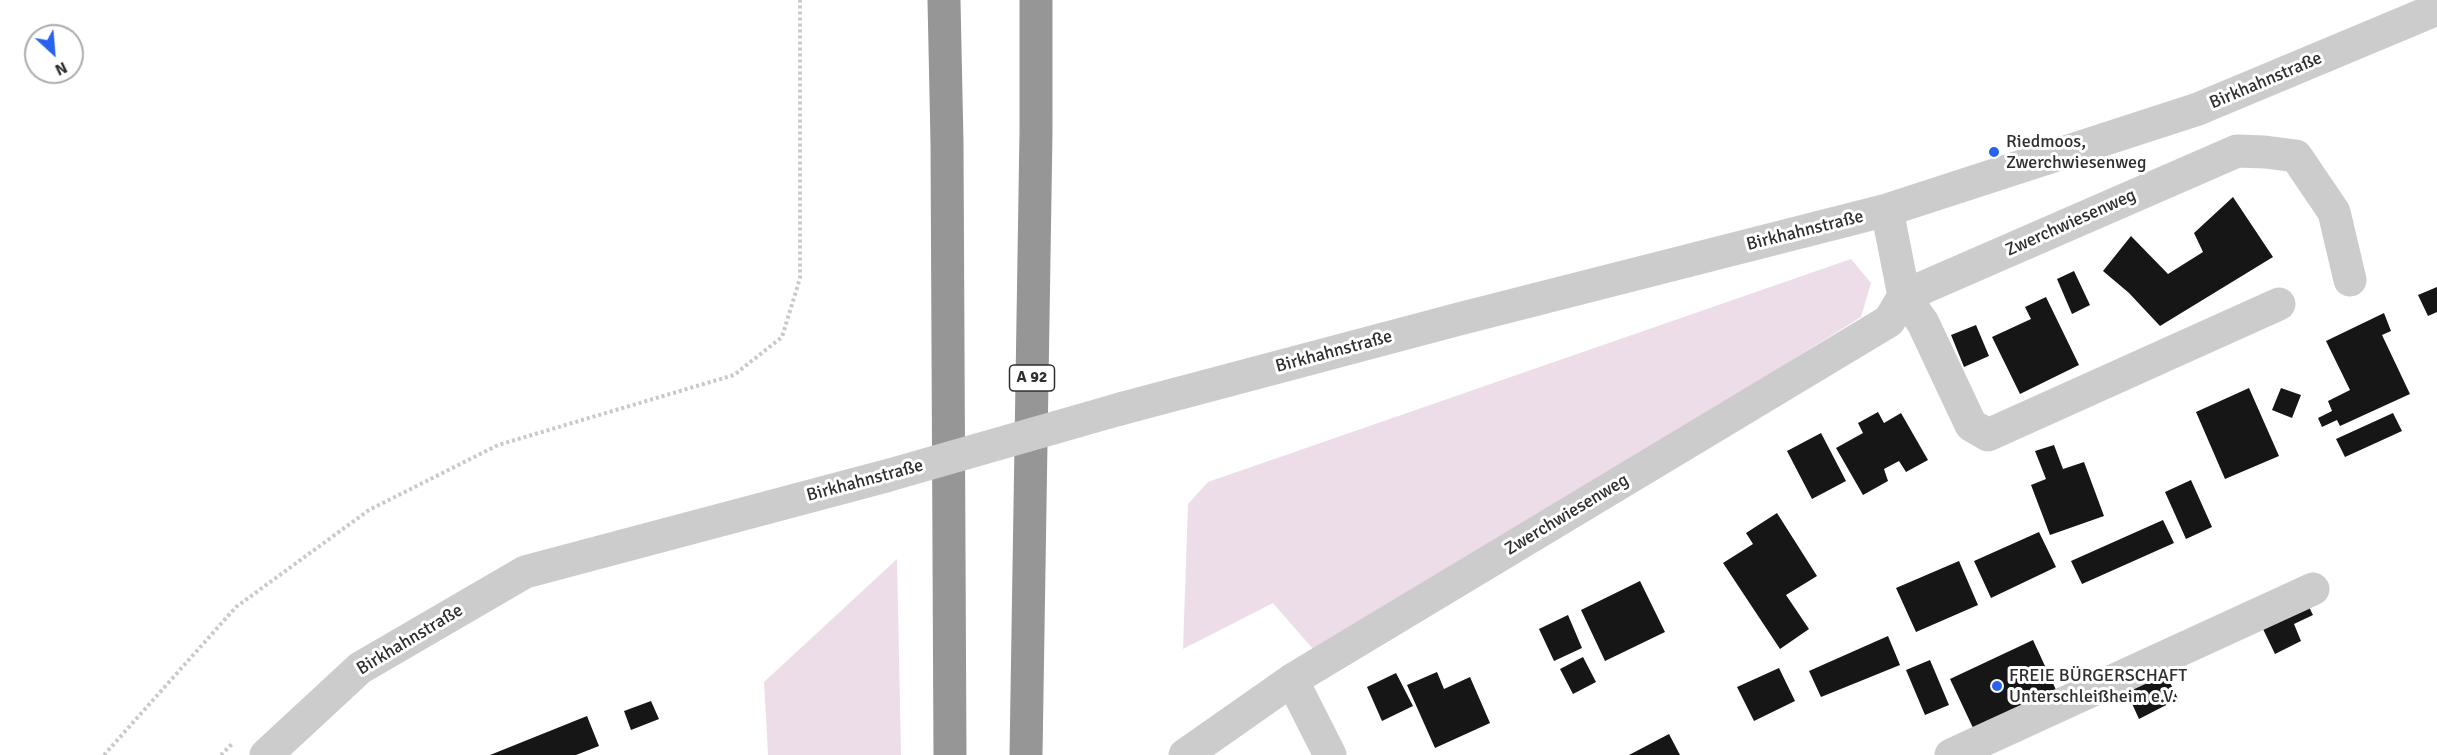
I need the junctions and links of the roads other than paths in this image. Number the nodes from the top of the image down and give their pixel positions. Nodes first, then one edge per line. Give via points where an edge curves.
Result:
1 (944, 0) edge
2 (1036, 0) edge
3 (2426, 14) edge
4 (1887, 210) junction
5 (2350, 280) dead end
6 (1904, 296) junction
7 (2279, 304) dead end
8 (2313, 589) dead end
9 (1292, 680) junction
10 (266, 755) edge
11 (950, 755) edge
12 (1026, 755) edge
13 (1185, 755) edge
14 (1330, 755) edge
15 (1951, 755) edge

1 - 11 highway
2 - 12 highway, A 92
3 - 4 street, Birkhahnstraße via 2198,110
4 - 6 street
4 - 10 street, Birkhahnstraße, bridge via 1119,409 525,572 360,668
5 - 6 street, Zwerchwiesenweg via 2334,212 2296,156 2237,151
6 - 7 street via 1923,323 1971,425 1988,435
6 - 9 street, Zwerchwiesenweg via 1889,321
8 - 15 street
9 - 13 street, Zwerchwiesenweg
9 - 14 street

